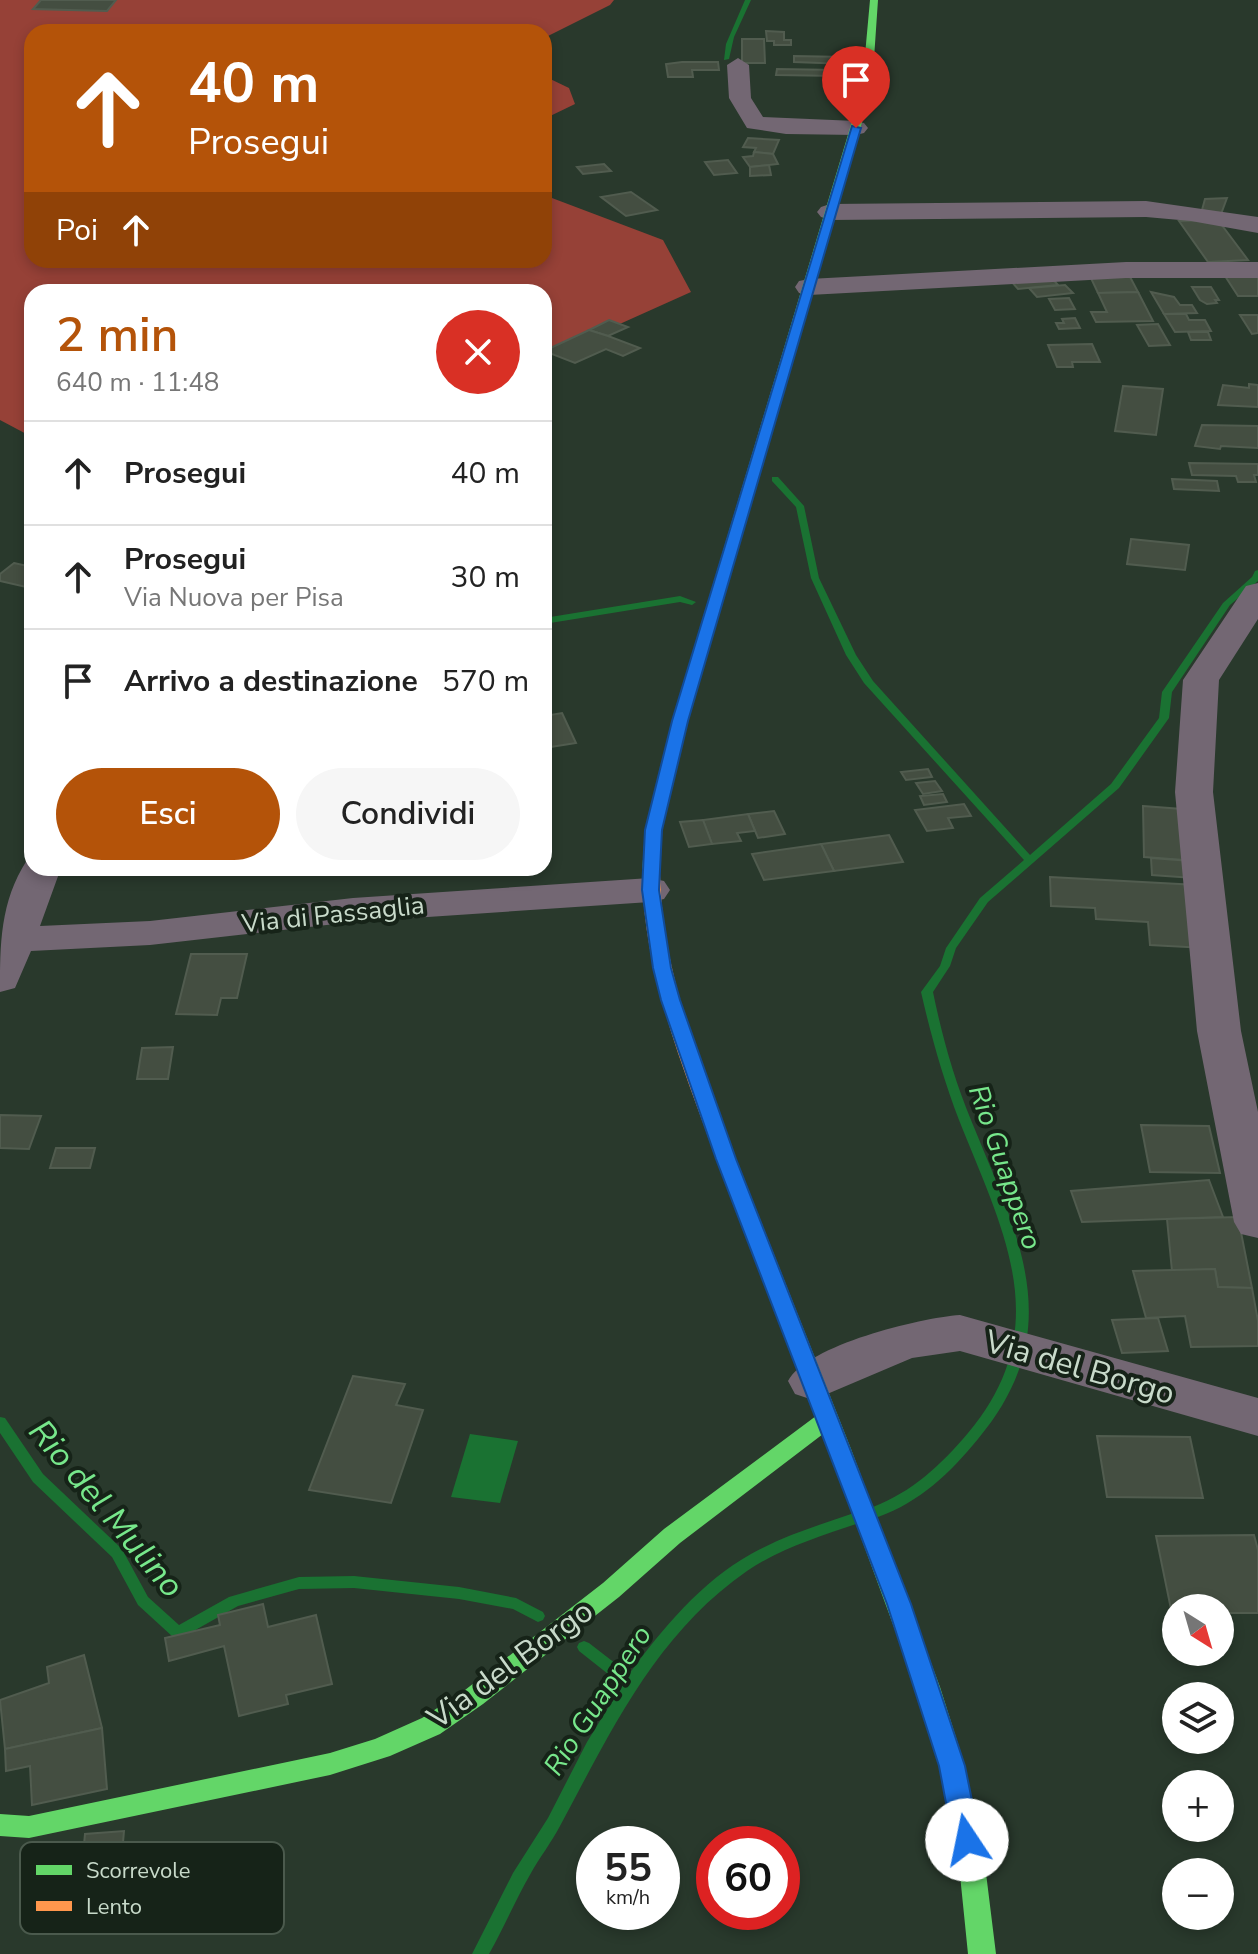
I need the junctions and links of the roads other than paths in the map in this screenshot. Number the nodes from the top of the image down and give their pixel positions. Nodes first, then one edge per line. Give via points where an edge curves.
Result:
1 (874, 0) edge
2 (738, 65) dead end
3 (856, 128) junction
4 (830, 212) junction
5 (1258, 225) edge
6 (1258, 270) edge
7 (809, 287) junction
8 (1256, 600) edge
9 (38, 876) edge
10 (650, 890) junction
11 (17, 939) junction
12 (0, 979) edge
13 (1245, 1099) edge
14 (1258, 1222) edge
15 (820, 1400) junction
16 (1258, 1417) edge
17 (0, 1825) edge
18 (982, 1954) edge

1 - 3 main road via 867,88
2 - 3 street via 740,98 755,123
3 - 4 main road
4 - 5 street via 1146,209
4 - 7 main road
6 - 7 street via 1126,270
7 - 10 main road via 680,721 653,830
8 - 13 street via 1201,680 1194,792 1219,1031
9 - 11 street
10 - 11 street, Via di Passaglia via 382,908 150,933
10 - 15 main road via 671,1000
11 - 12 street
13 - 14 street
15 - 16 street, Via del Borgo via 905,1339 960,1333
15 - 17 main road, Via del Borgo via 611,1590 431,1726 330,1764 29,1827
15 - 18 main road via 899,1604 952,1766 972,1865

